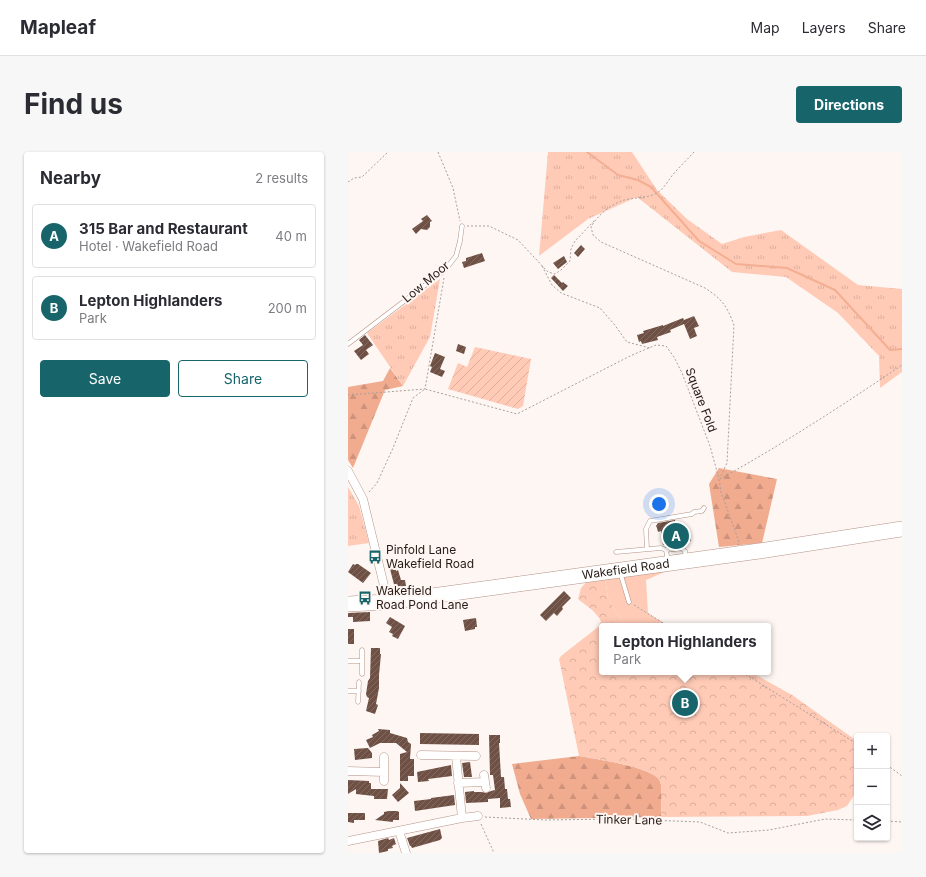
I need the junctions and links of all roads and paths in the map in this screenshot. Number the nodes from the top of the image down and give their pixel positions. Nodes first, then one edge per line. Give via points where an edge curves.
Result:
1 (388, 152) edge
2 (438, 152) edge
3 (694, 152) edge
4 (348, 182) edge
5 (596, 218) junction
6 (462, 226) junction
7 (541, 263) junction
8 (445, 270) junction
9 (348, 344) edge
10 (650, 348) junction
11 (902, 365) edge
12 (425, 389) junction
13 (348, 395) edge
14 (348, 471) edge
15 (719, 479) junction
16 (363, 499) junction
17 (704, 508) dead end
18 (902, 529) edge
19 (647, 549) junction
20 (616, 552) dead end
21 (739, 554) junction
22 (667, 557) junction
23 (620, 570) junction
24 (388, 602) junction
25 (629, 602) joint
26 (348, 604) edge
27 (663, 623) edge
28 (362, 650) dead end
29 (348, 661) edge
30 (362, 661) junction
31 (362, 674) dead end
32 (747, 675) edge
33 (359, 682) dead end
34 (348, 691) edge
35 (359, 691) junction
36 (358, 702) dead end
37 (854, 742) edge
38 (421, 755) dead end
39 (456, 756) junction
40 (476, 756) dead end
41 (384, 757) dead end
42 (890, 767) edge
43 (348, 771) edge
44 (384, 772) junction
45 (902, 776) edge
46 (384, 781) dead end
47 (485, 782) dead end
48 (458, 784) junction
49 (478, 816) junction
50 (462, 818) junction
51 (854, 820) edge
52 (890, 821) edge
53 (902, 822) edge
54 (399, 831) junction
55 (348, 841) edge
56 (406, 853) edge
57 (494, 853) edge

1 - 4 path via 362,177
2 - 6 path via 453,188
3 - 5 path via 656,193 621,201
5 - 7 path via 575,241 571,248 570,261 561,270 554,274 548,272
5 - 15 path via 591,227 593,235 601,242 705,288 718,296 729,310 734,325 729,433 727,463
6 - 7 path via 489,226 518,240
6 - 8 lane, Low Moor via 456,256
7 - 10 path via 552,285 561,293 600,308 627,342
8 - 9 lane, Low Moor
8 - 12 path
10 - 12 path via 516,414
10 - 15 path, Square Fold via 656,345 666,346 674,357 710,446
11 - 15 path via 837,410
12 - 13 path
12 - 16 path via 413,398 377,483
14 - 16 street
15 - 21 path via 721,492 738,539
16 - 24 street
17 - 19 lane via 692,514 650,520 646,529
18 - 21 highway, Wakefield Road
19 - 20 lane
19 - 22 lane via 661,548
21 - 22 highway, Wakefield Road via 687,561
22 - 23 highway, Wakefield Road
23 - 24 highway, Wakefield Road
23 - 25 lane
24 - 26 highway, Wakefield Road
25 - 27 path
28 - 30 lane
29 - 30 lane
30 - 31 lane
32 - 37 path
33 - 35 lane
34 - 35 lane
35 - 36 lane
38 - 39 street
39 - 40 street
39 - 48 street
41 - 44 street
42 - 45 path
43 - 44 street
44 - 46 street
47 - 48 street
48 - 50 street
49 - 50 street
49 - 51 path, Tinker Lane via 545,820 700,822 728,833 769,830 825,819
49 - 57 path
50 - 54 street
52 - 53 path
54 - 55 street
54 - 56 street

